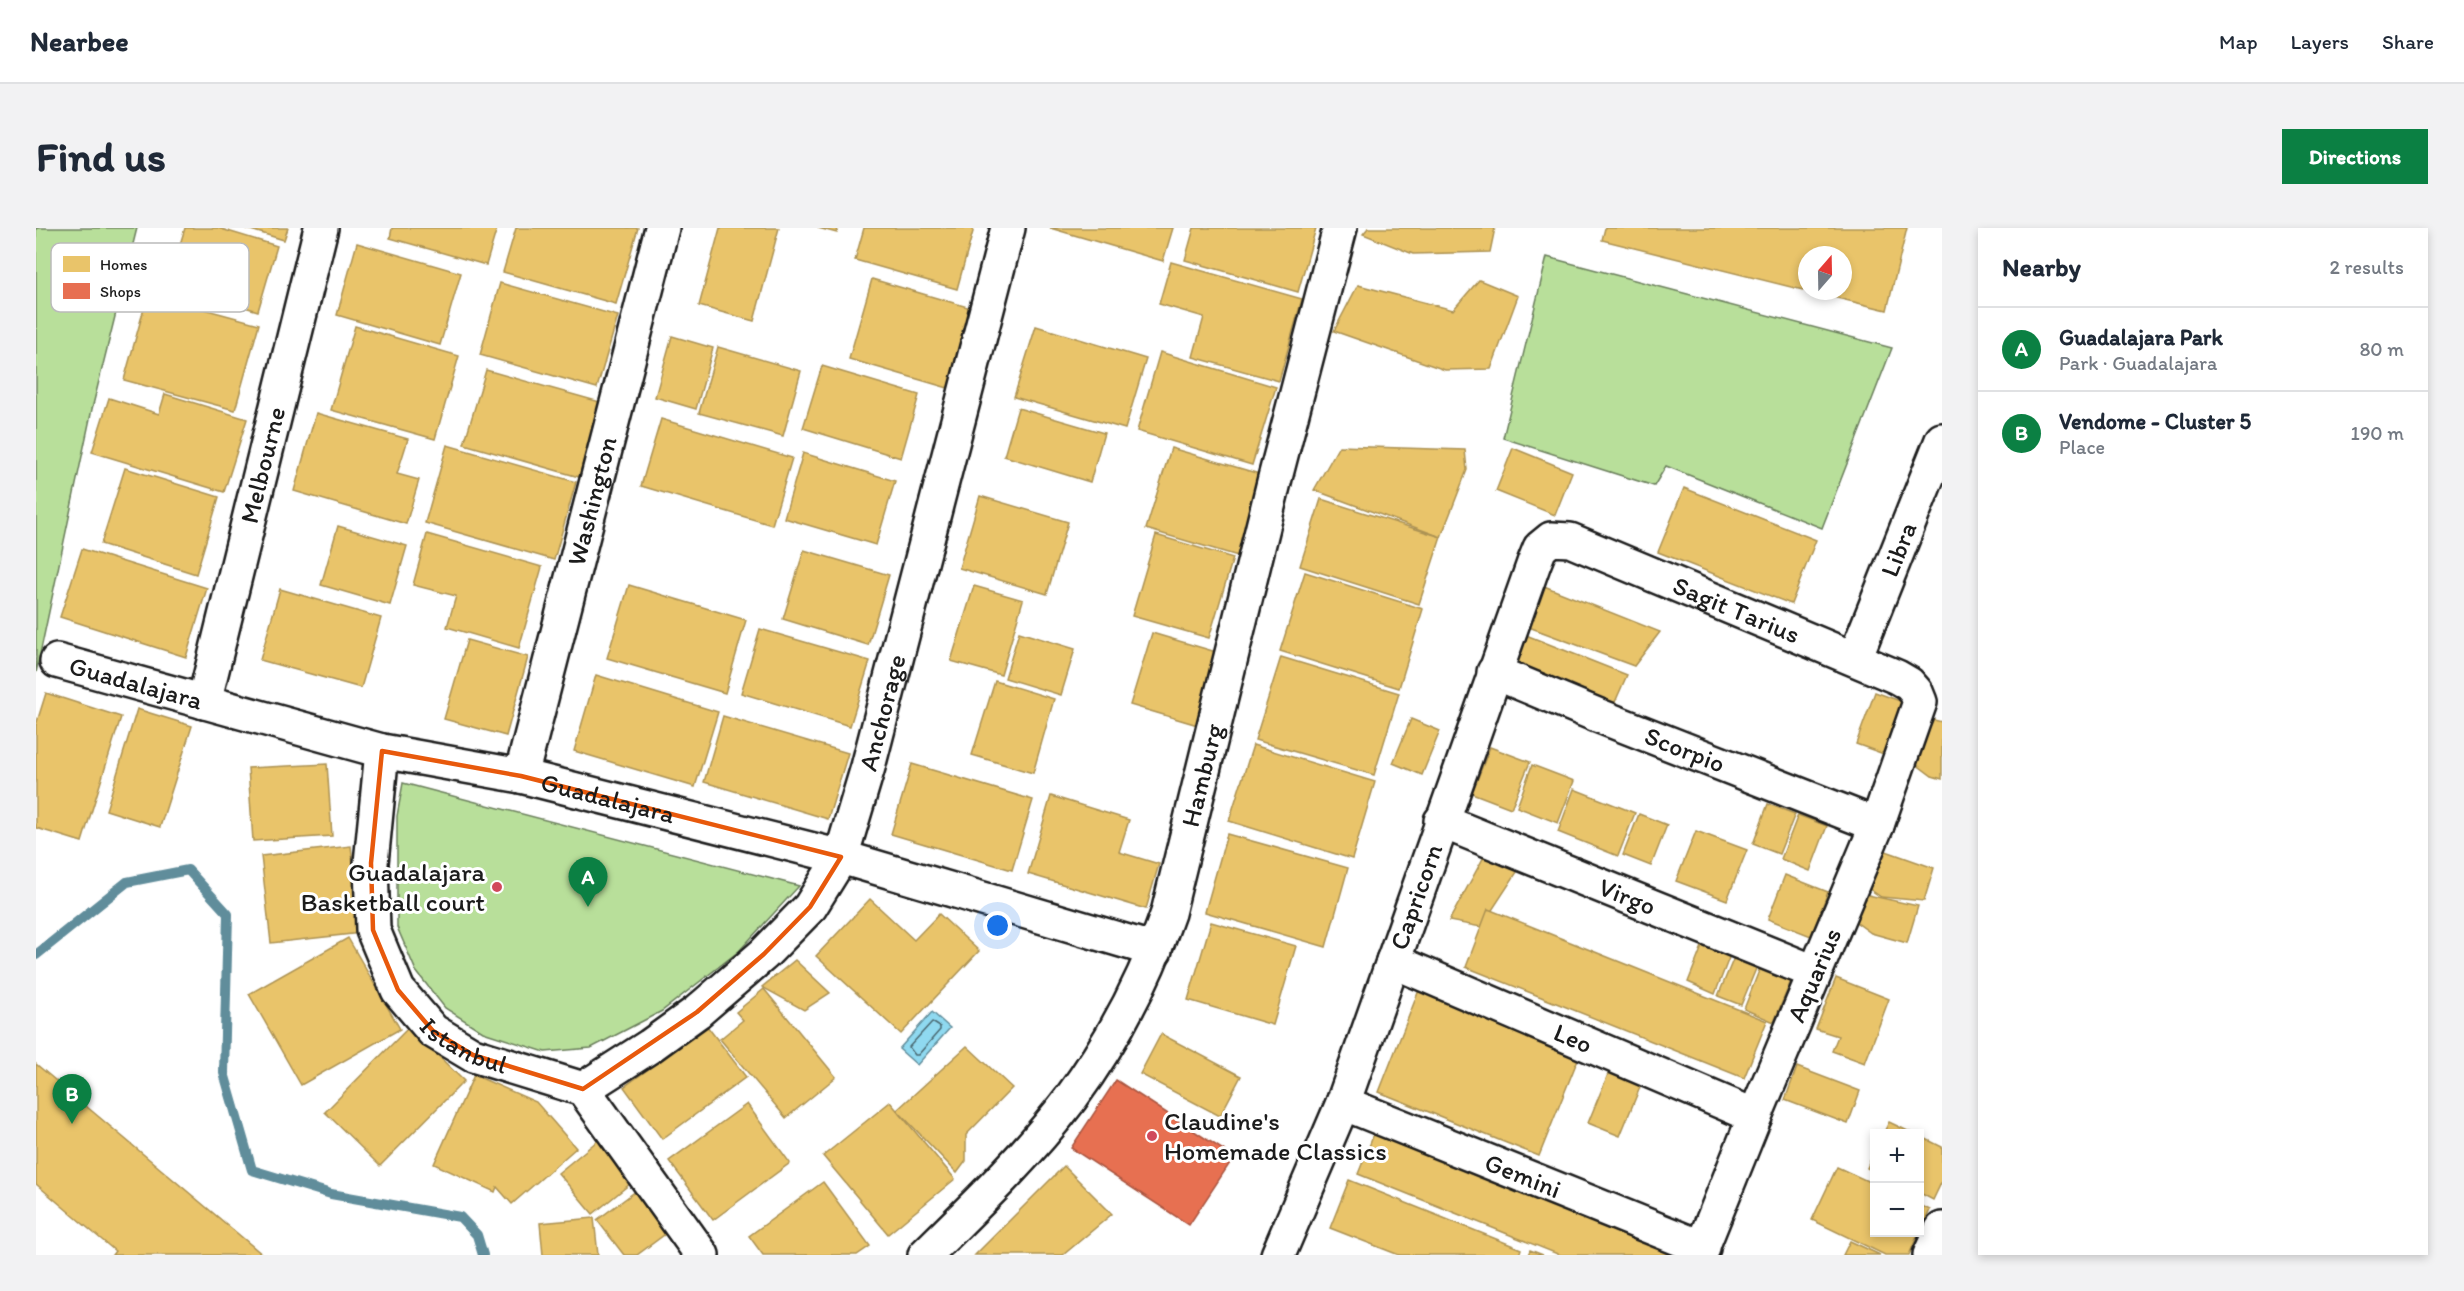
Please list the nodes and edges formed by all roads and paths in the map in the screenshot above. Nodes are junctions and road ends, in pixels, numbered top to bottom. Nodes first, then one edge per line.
1 (321, 228) edge
2 (662, 228) edge
3 (1008, 228) edge
4 (1340, 228) edge
5 (1942, 440) edge
6 (1551, 539) joint
7 (1855, 658) junction
8 (57, 661) dead end
9 (1494, 672) junction
10 (1916, 692) joint
11 (204, 702) junction
12 (382, 752) junction
13 (521, 776) junction
14 (1441, 821) junction
15 (1877, 825) junction
16 (841, 857) junction
17 (1155, 950) junction
18 (1393, 962) junction
19 (1814, 972) junction
20 (583, 1089) junction
21 (1343, 1103) junction
22 (1755, 1116) junction
23 (1942, 1229) edge
24 (1701, 1252) edge
25 (1285, 1253) edge
26 (702, 1255) edge
27 (925, 1255) edge
28 (1930, 1255) edge

1 - 11 street, Melbourne
2 - 13 street, Washington
3 - 16 street, Anchorage
4 - 17 street, Hamburg
5 - 7 street, Libra
6 - 7 street, Sagit Tarius
6 - 9 street, Capricorn
7 - 10 street, Sagit Tarius
8 - 11 street, Guadalajara
9 - 14 street, Capricorn
9 - 15 street, Scorpio
10 - 15 street, Aquarius
11 - 12 street, Guadalajara
12 - 13 street, Guadalajara
12 - 20 street, Istanbul
13 - 16 street, Guadalajara
14 - 18 street, Capricorn
14 - 19 street, Virgo
15 - 19 street, Aquarius
16 - 17 street, Guadalajara
16 - 20 street, Anchorage
17 - 27 street, Hamburg
18 - 21 street, Capricorn
18 - 22 street, Leo
19 - 22 street, Aquarius
20 - 26 street
21 - 24 street, Gemini
21 - 25 street, Capricorn
22 - 24 street, Aquarius
23 - 28 street

